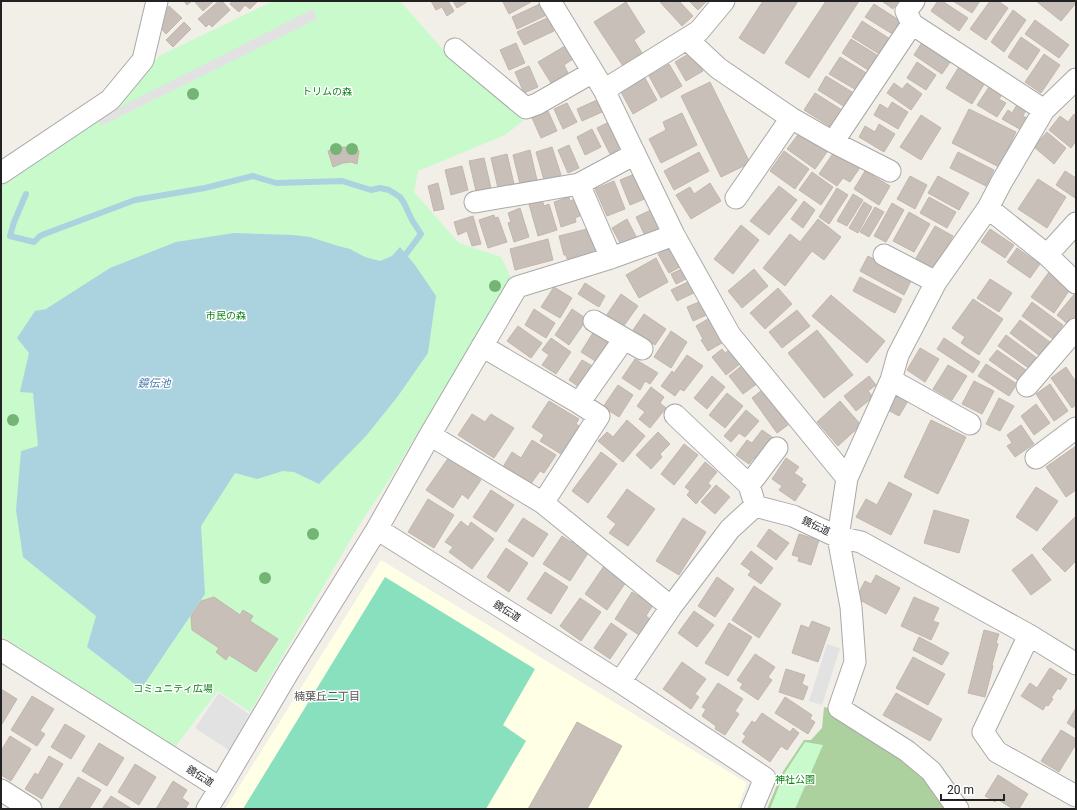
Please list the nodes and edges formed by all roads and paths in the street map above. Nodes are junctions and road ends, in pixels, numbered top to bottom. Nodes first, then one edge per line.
1 (157, 1) edge
2 (550, 1) edge
3 (724, 1) edge
4 (914, 1) edge
5 (912, 24) junction
6 (687, 39) junction
7 (455, 48) dead end
8 (593, 72) junction
9 (1076, 79) edge
10 (604, 90) junction
11 (1044, 110) junction
12 (791, 118) junction
13 (834, 142) junction
14 (635, 154) junction
15 (890, 171) dead end
16 (1, 173) edge
17 (579, 184) junction
18 (736, 198) dead end
19 (475, 202) dead end
20 (988, 208) junction
21 (1076, 223) edge
22 (674, 235) junction
23 (884, 255) dead end
24 (1048, 255) junction
25 (611, 258) junction
26 (936, 282) junction
27 (1076, 283) edge
28 (594, 321) dead end
29 (1076, 329) edge
30 (624, 339) junction
31 (482, 346) junction
32 (642, 349) dead end
33 (890, 380) junction
34 (1026, 386) dead end
35 (579, 403) junction
36 (675, 415) dead end
37 (970, 424) dead end
38 (1076, 428) edge
39 (430, 435) junction
40 (777, 448) dead end
41 (1036, 458) dead end
42 (847, 478) junction
43 (749, 485) junction
44 (542, 502) junction
45 (755, 506) junction
46 (377, 529) junction
47 (838, 537) junction
48 (671, 607) junction
49 (1029, 635) junction
50 (1, 650) edge
51 (1076, 664) edge
52 (620, 682) junction
53 (220, 788) junction
54 (1, 790) edge
55 (1076, 796) edge
56 (31, 809) edge
57 (207, 809) edge
58 (752, 809) edge
59 (958, 809) edge

1 - 16 street
2 - 8 street
3 - 6 street
4 - 5 street
5 - 11 street
5 - 13 street
6 - 10 street
6 - 12 street
7 - 8 street
8 - 10 street
9 - 11 street
10 - 14 street
11 - 20 street
12 - 13 street
12 - 18 street
13 - 15 street
14 - 17 street
14 - 22 street
17 - 19 street
17 - 25 street
20 - 24 street
20 - 26 street
21 - 24 street
22 - 25 street
22 - 42 street
23 - 26 street
24 - 27 street
25 - 31 street
26 - 33 street
28 - 30 street
29 - 34 street
30 - 32 street
30 - 35 street
31 - 35 street
31 - 39 street
33 - 37 street
33 - 42 street
35 - 44 street
36 - 43 street
38 - 41 street
39 - 44 street
39 - 46 street
40 - 43 street
42 - 47 street
43 - 45 street
44 - 48 street
45 - 47 street, 鏡伝道
45 - 48 street
46 - 52 street, 鏡伝道
46 - 53 street, 鏡伝道
47 - 49 street, 鏡伝道
47 - 59 street
48 - 52 street
49 - 51 street, 鏡伝道
49 - 55 street
50 - 53 street, 鏡伝道
52 - 58 street, 鏡伝道
53 - 57 street
54 - 56 street

